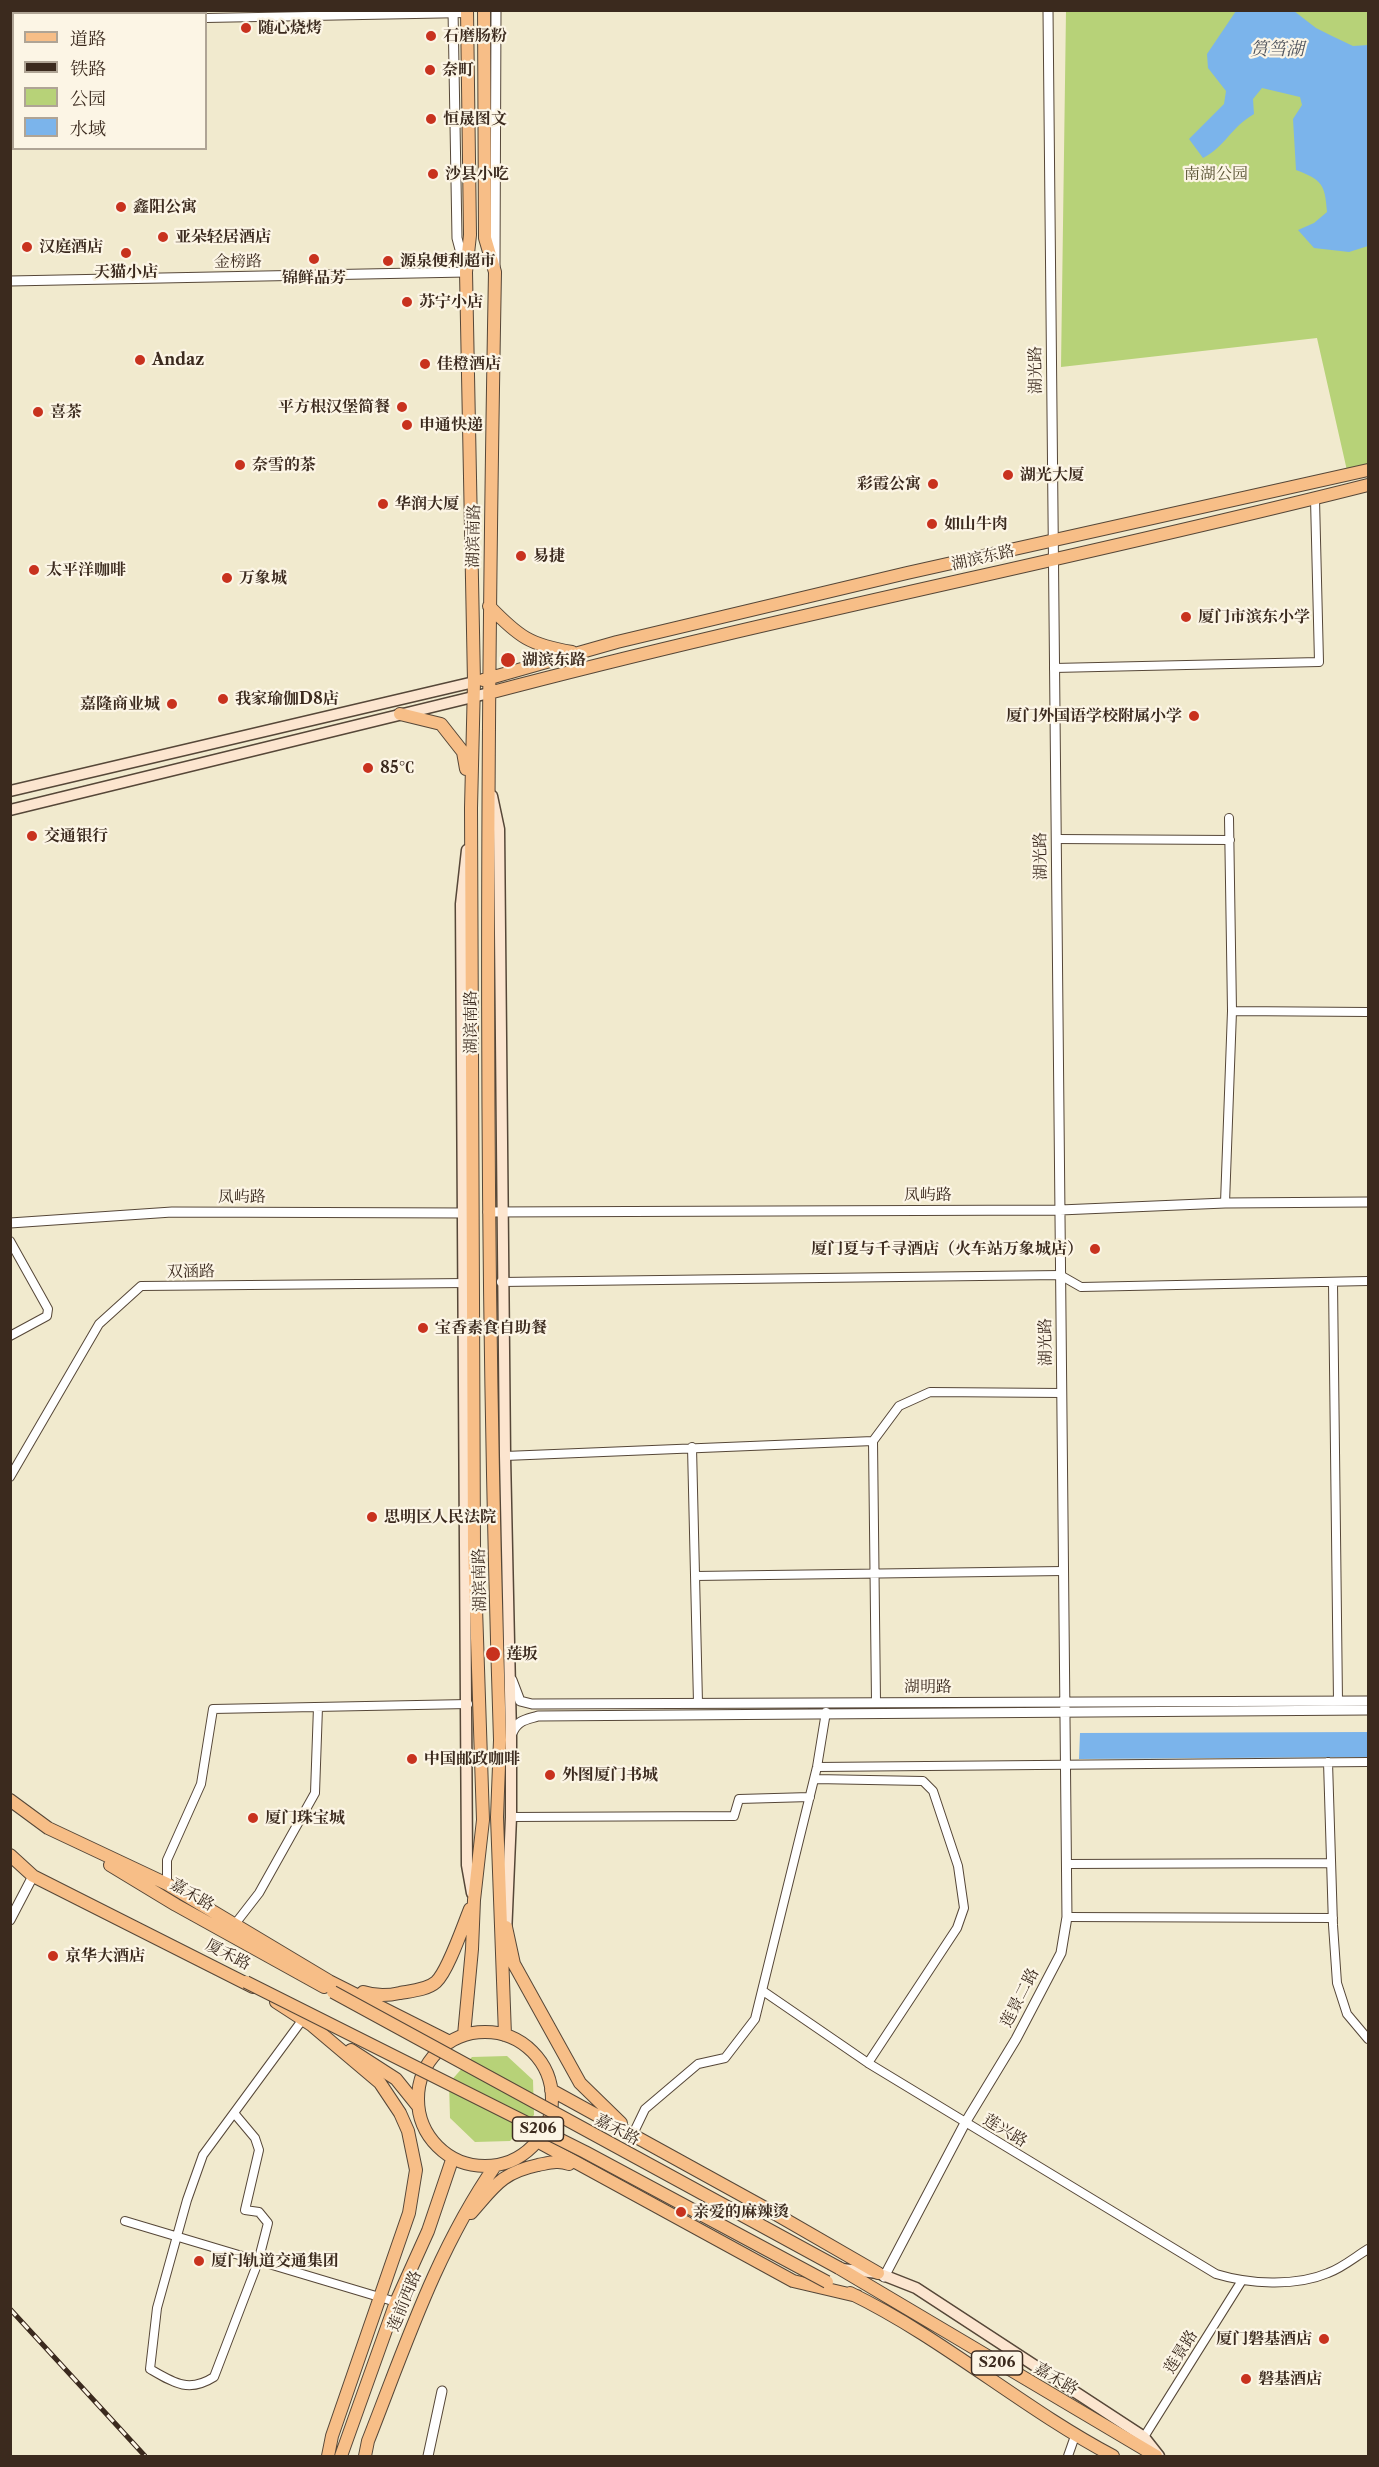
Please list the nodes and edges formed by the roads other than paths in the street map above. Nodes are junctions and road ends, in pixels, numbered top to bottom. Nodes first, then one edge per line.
1 (484, 10) edge
2 (496, 10) edge
3 (1048, 10) edge
4 (453, 12) edge
5 (466, 12) edge
6 (207, 18) edge
7 (466, 272) junction
8 (495, 272) junction
9 (10, 281) edge
10 (1368, 470) edge
11 (1368, 485) edge
12 (1315, 499) junction
13 (1053, 540) junction
14 (1053, 559) junction
15 (489, 606) junction
16 (617, 642) junction
17 (1054, 668) junction
18 (490, 678) junction
19 (474, 682) junction
20 (489, 693) junction
21 (472, 696) junction
22 (400, 714) junction
23 (487, 776) junction
24 (10, 791) edge
25 (471, 808) junction
26 (10, 810) edge
27 (1229, 818) dead end
28 (1056, 838) junction
29 (1230, 840) junction
30 (1232, 1011) junction
31 (1368, 1012) edge
32 (1368, 1202) edge
33 (1225, 1203) junction
34 (1060, 1209) junction
35 (488, 1212) junction
36 (503, 1212) junction
37 (469, 1213) junction
38 (10, 1223) edge
39 (10, 1241) edge
40 (1060, 1275) junction
41 (1368, 1281) edge
42 (497, 1282) junction
43 (1333, 1282) junction
44 (469, 1283) junction
45 (10, 1336) edge
46 (1062, 1393) junction
47 (873, 1441) junction
48 (692, 1447) junction
49 (505, 1456) junction
50 (10, 1476) edge
51 (1063, 1571) junction
52 (874, 1574) junction
53 (695, 1576) junction
54 (510, 1671) junction
55 (1338, 1701) junction
56 (1368, 1701) edge
57 (876, 1702) junction
58 (698, 1703) junction
59 (468, 1704) junction
60 (1065, 1706) junction
61 (318, 1707) junction
62 (1368, 1710) edge
63 (826, 1712) junction
64 (511, 1737) junction
65 (1328, 1762) junction
66 (1368, 1762) edge
67 (1065, 1766) junction
68 (817, 1767) junction
69 (814, 1779) junction
70 (810, 1797) junction
71 (10, 1800) edge
72 (511, 1817) junction
73 (61, 1834) junction
74 (10, 1855) edge
75 (1330, 1863) junction
76 (1066, 1864) junction
77 (33, 1876) junction
78 (167, 1884) junction
79 (474, 1900) junction
80 (1067, 1917) junction
81 (1333, 1918) junction
82 (10, 1920) edge
83 (235, 1924) junction
84 (506, 1926) junction
85 (502, 1977) junction
86 (246, 1982) junction
87 (331, 1987) junction
88 (763, 1991) junction
89 (306, 2021) junction
90 (464, 2035) junction
91 (505, 2035) junction
92 (1368, 2039) edge
93 (450, 2042) junction
94 (868, 2063) junction
95 (551, 2090) junction
96 (417, 2105) junction
97 (234, 2113) junction
98 (965, 2123) junction
99 (633, 2134) junction
100 (537, 2141) junction
101 (452, 2160) junction
102 (495, 2166) junction
103 (590, 2170) junction
104 (125, 2221) dead end
105 (458, 2227) junction
106 (176, 2237) junction
107 (1368, 2249) edge
108 (258, 2261) junction
109 (839, 2268) junction
110 (881, 2275) junction
111 (1241, 2282) junction
112 (856, 2296) junction
113 (381, 2297) junction
114 (396, 2302) junction
115 (442, 2391) dead end
116 (1075, 2436) junction
117 (1144, 2437) junction
118 (328, 2457) edge
119 (341, 2457) edge
120 (365, 2457) edge
121 (428, 2457) edge
122 (1068, 2457) edge
123 (1113, 2457) edge
124 (1158, 2457) edge

1 - 8 main road, 湖滨南路
2 - 8 street
3 - 13 street, 湖光路
4 - 5 street
4 - 6 street
4 - 7 street
5 - 7 main road, 湖滨南路
7 - 9 street, 金榜路
7 - 19 main road, 湖滨南路
8 - 15 main road, 湖滨南路
10 - 13 main road, 湖滨东路
11 - 12 main road, 湖滨东路
12 - 14 main road, 湖滨东路
12 - 17 street
13 - 14 street, 湖光路
13 - 16 main road, 湖滨东路
14 - 17 street, 湖光路
14 - 20 main road, 湖滨东路
15 - 16 main road
15 - 18 main road, 湖滨南路
16 - 18 main road, 湖滨东路
17 - 28 street, 湖光路
18 - 19 main road, 湖滨东路
18 - 20 main road, 湖滨南路
19 - 21 main road, 湖滨南路
19 - 24 main road, 湖滨东路
20 - 21 main road, 湖滨东路
20 - 23 main road, 湖滨南路
21 - 22 main road, 湖滨东路
21 - 25 main road, 湖滨南路
22 - 25 main road
22 - 26 main road, 湖滨东路
23 - 35 main road, 湖滨南路
23 - 36 main road
25 - 37 main road, 湖滨南路
27 - 29 street
28 - 29 street
28 - 34 street, 湖光路
29 - 30 street
30 - 31 street
30 - 33 street
32 - 33 street, 凤屿路
33 - 34 street, 凤屿路
34 - 36 street, 凤屿路
34 - 40 street, 湖光路
35 - 36 street, 凤屿路
35 - 42 main road, 湖滨南路
36 - 42 main road
37 - 38 street, 凤屿路
37 - 44 main road, 湖滨南路
39 - 45 street
40 - 42 street
40 - 43 street
40 - 46 street, 湖光路
41 - 43 street
42 - 49 main road
42 - 85 main road, 湖滨南路
43 - 55 street
44 - 50 street, 双涵路
44 - 59 main road, 湖滨南路
44 - 79 main road, 湖滨南路
46 - 47 street
46 - 51 street, 湖光路
47 - 48 street
47 - 52 street
48 - 49 street
48 - 53 street
49 - 54 main road
51 - 52 street
51 - 60 street, 湖光路
52 - 53 street
52 - 57 street
53 - 58 street
54 - 58 street, 湖明路
54 - 64 main road
55 - 56 street, 湖明路
55 - 60 street, 湖明路
57 - 58 street, 湖明路
57 - 60 street, 湖明路
59 - 61 street
59 - 79 main road, 湖滨南路
60 - 62 street, 湖明路
60 - 63 street, 湖明路
60 - 67 street, 莲景二路
61 - 78 street
61 - 83 street
63 - 64 street, 湖明路
63 - 68 street
64 - 72 main road
65 - 66 street
65 - 67 street
65 - 75 street
67 - 68 street
67 - 76 street, 莲景二路
68 - 69 street
69 - 70 street
69 - 94 street
70 - 72 street
70 - 88 street
71 - 73 main road, S206
72 - 84 main road
73 - 78 main road, S206
73 - 87 main road, 嘉禾路 / S206
74 - 77 main road, 厦禾路 / S206
75 - 76 street
75 - 81 street
76 - 80 street, 莲景二路
77 - 82 street
77 - 86 main road, 厦禾路 / S206
78 - 83 main road, S206
79 - 87 main road
79 - 90 main road, 湖滨南路
80 - 81 street
80 - 98 street, 莲景二路
81 - 92 street
83 - 87 main road, S206
84 - 85 main road
84 - 99 main road
85 - 91 main road, 湖滨南路
86 - 89 main road, 厦禾路 / S206
86 - 112 main road, S206, bridge
87 - 93 main road, S206
87 - 109 main road, 嘉禾路 / S206, bridge
88 - 94 street, 莲兴路
88 - 99 street
89 - 96 main road, 厦禾路 / S206
89 - 97 street
89 - 113 main road
90 - 91 main road
90 - 93 main road
91 - 95 main road
93 - 96 main road
94 - 98 street, 莲兴路
95 - 99 main road, S206
95 - 100 main road
96 - 101 main road
97 - 106 street
97 - 108 street
98 - 110 street, 莲景二路
98 - 111 street, 莲兴路
99 - 110 main road, S206
100 - 102 main road
100 - 103 main road, S206
101 - 102 main road
101 - 114 main road, 莲前西路
102 - 105 main road, 莲前西路
103 - 105 main road
103 - 112 main road, S206
104 - 106 street
105 - 120 main road, 莲前西路
106 - 108 street
106 - 108 street
107 - 111 street, 莲兴路
108 - 113 street
109 - 110 main road
109 - 124 main road, 嘉禾路 / S206
110 - 117 main road
111 - 117 street, 莲景路
112 - 116 main road, S206
113 - 114 street
113 - 118 main road
114 - 119 main road, 莲前西路
115 - 121 street
116 - 122 street
116 - 123 main road, S206
117 - 124 main road

